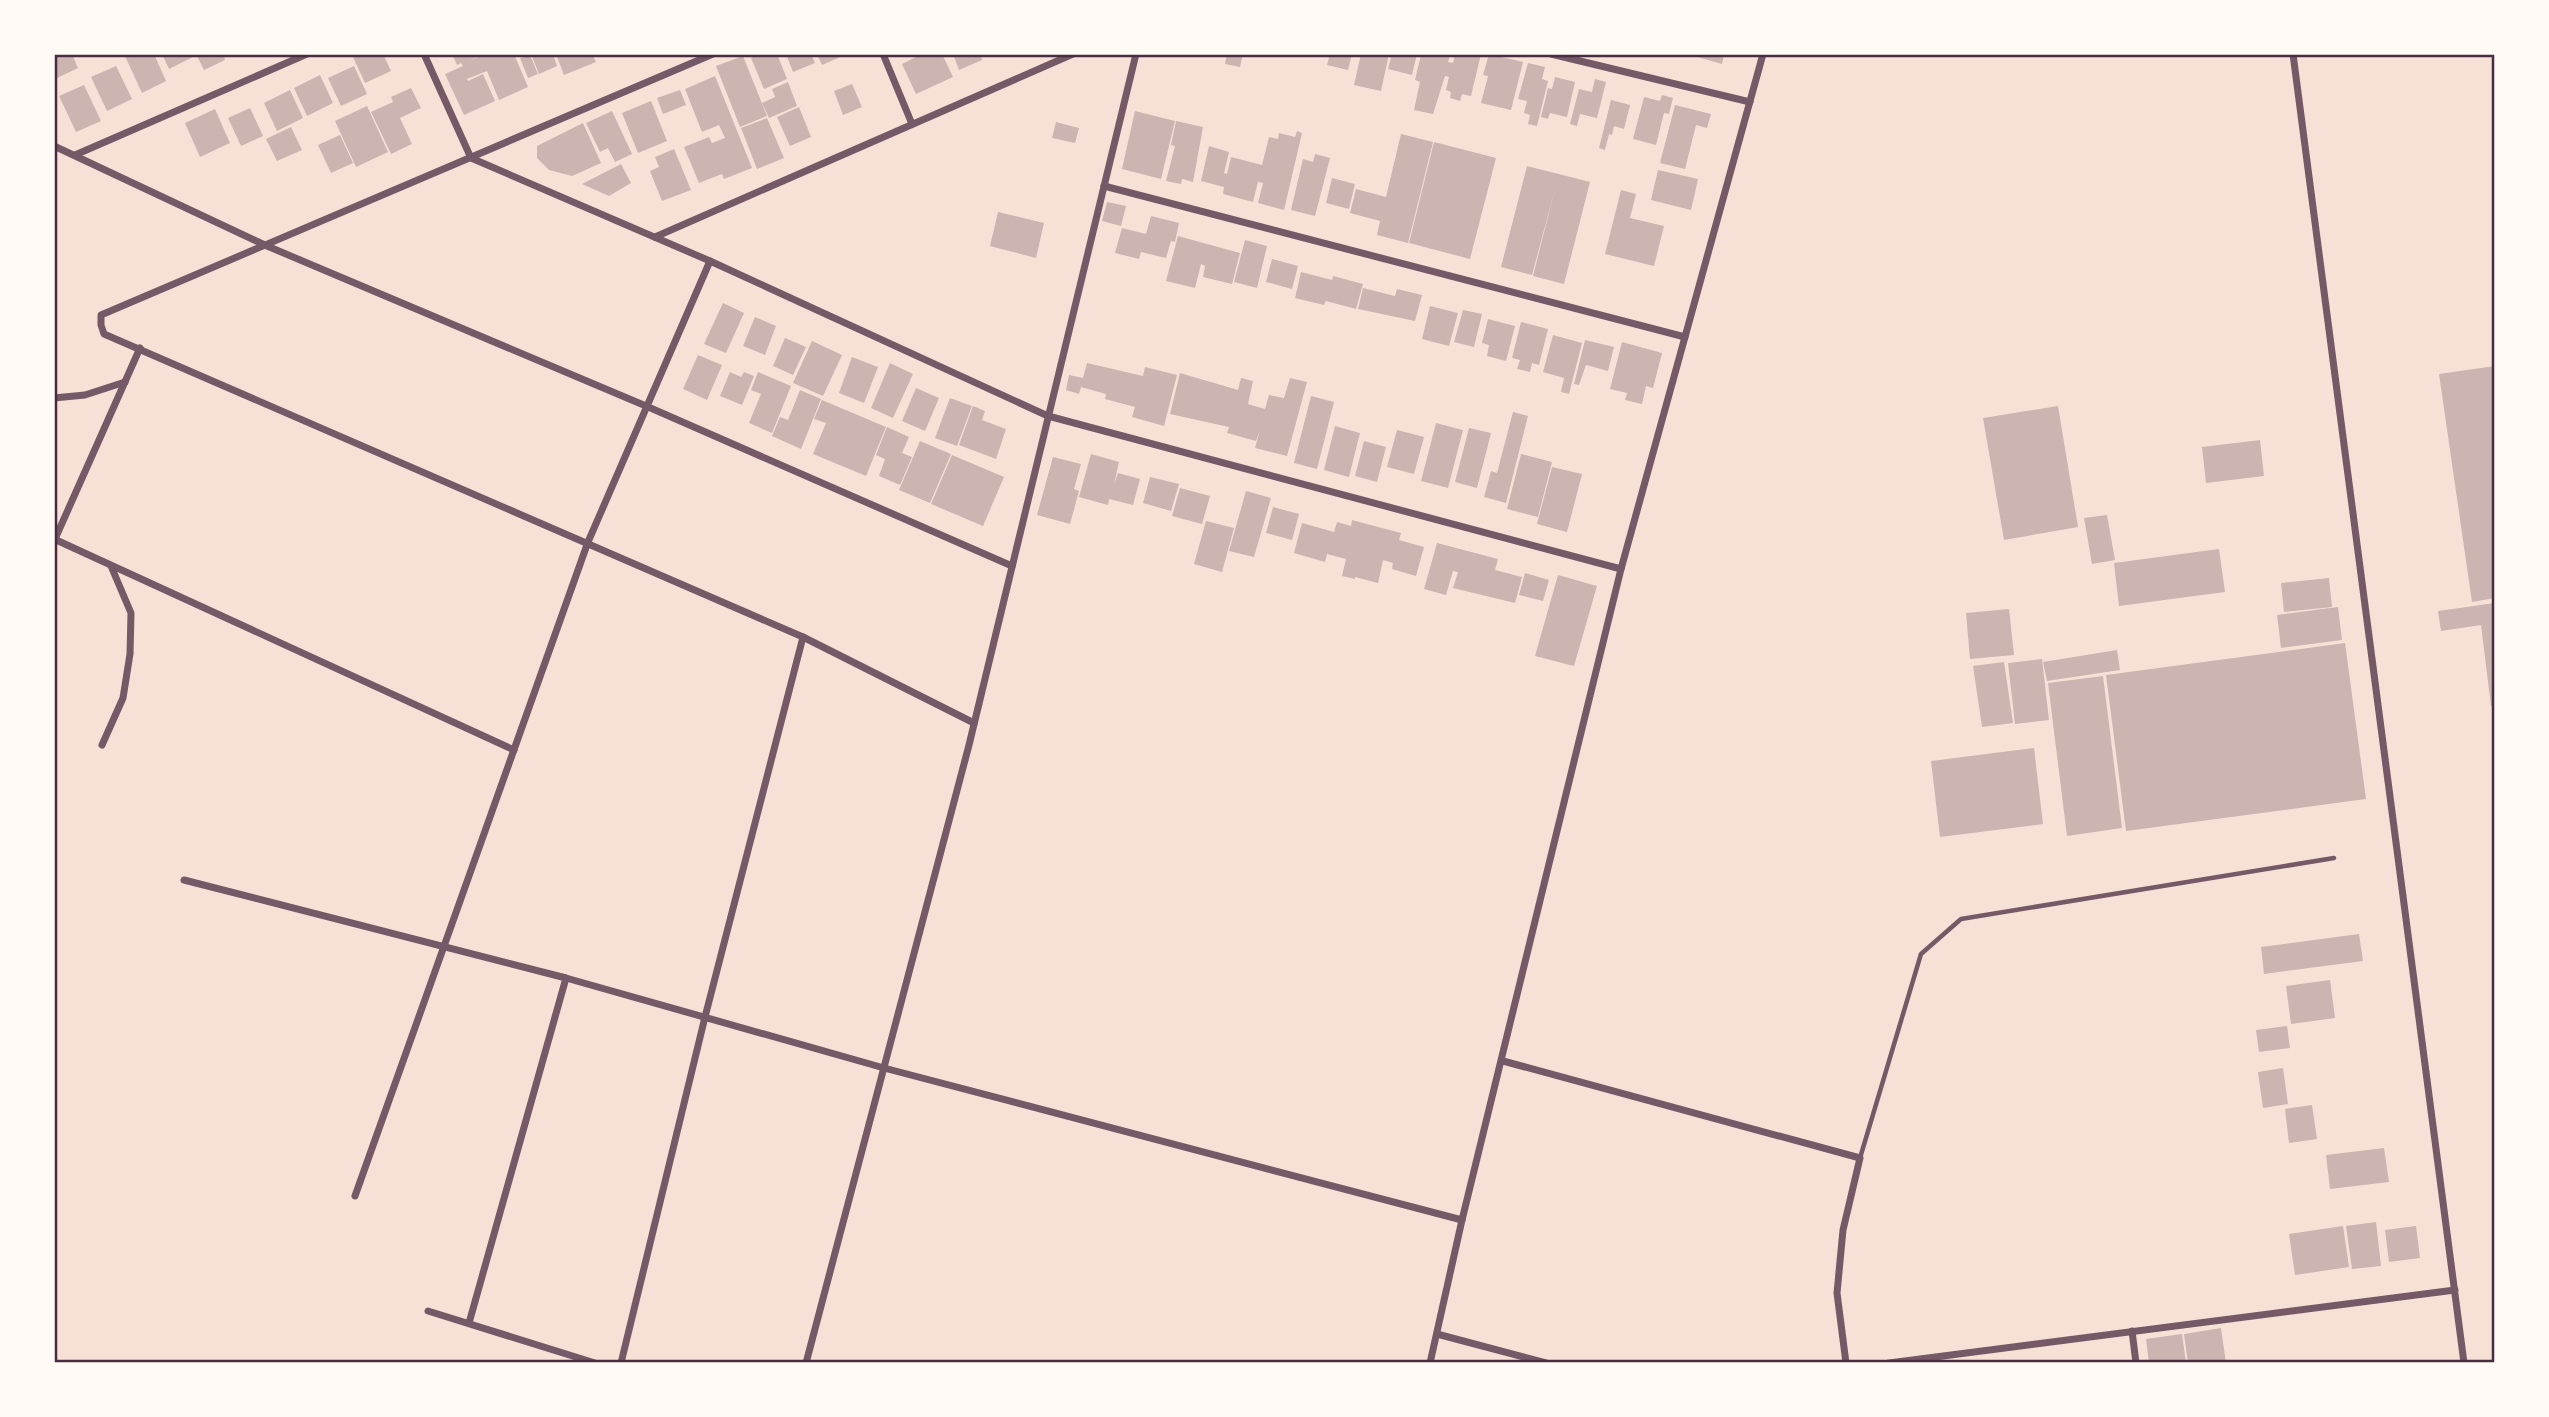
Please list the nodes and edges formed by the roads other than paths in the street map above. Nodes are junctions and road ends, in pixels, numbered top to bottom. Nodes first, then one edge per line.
1 (307, 54) edge
2 (424, 54) edge
3 (713, 54) edge
4 (883, 54) edge
5 (1073, 54) edge
6 (1136, 54) edge
7 (1551, 54) edge
8 (1763, 54) edge
9 (2293, 54) edge
10 (1750, 102) junction
11 (912, 124) junction
12 (54, 146) edge
13 (75, 155) junction
14 (471, 158) junction
15 (1104, 186) junction
16 (655, 237) junction
17 (267, 246) junction
18 (710, 261) junction
19 (1685, 337) junction
20 (140, 348) junction
21 (125, 382) junction
22 (54, 398) edge
23 (646, 406) junction
24 (1048, 416) junction
25 (55, 539) edge
26 (588, 542) junction
27 (110, 565) junction
28 (1012, 566) junction
29 (1621, 569) junction
30 (803, 637) junction
31 (974, 723) junction
32 (102, 745) dead end
33 (514, 750) junction
34 (2334, 858) dead end
35 (184, 880) dead end
36 (444, 947) junction
37 (566, 978) junction
38 (705, 1017) junction
39 (1503, 1061) junction
40 (884, 1068) junction
41 (1860, 1158) junction
42 (355, 1196) dead end
43 (1462, 1220) junction
44 (2455, 1290) junction
45 (428, 1311) dead end
46 (468, 1323) junction
47 (2133, 1331) junction
48 (1437, 1334) junction
49 (595, 1363) edge
50 (621, 1363) edge
51 (806, 1363) edge
52 (1430, 1363) edge
53 (1546, 1363) edge
54 (1846, 1363) edge
55 (1889, 1363) edge
56 (2136, 1363) edge
57 (2463, 1363) edge

1 - 13 street
2 - 14 street
3 - 14 street
4 - 11 street
5 - 11 street
6 - 15 street
7 - 10 street
8 - 10 street
9 - 44 street
10 - 19 street
11 - 16 street
12 - 13 street
13 - 17 street
14 - 16 street
14 - 17 street
15 - 19 street
15 - 24 street
16 - 18 street
17 - 20 street
17 - 23 street
18 - 23 street
18 - 24 street
19 - 29 street
20 - 21 street
20 - 26 street
21 - 22 street
21 - 25 street
23 - 26 street
23 - 28 street
24 - 28 street
24 - 29 street
25 - 27 street
26 - 30 street
26 - 33 street
27 - 32 street
27 - 33 street
28 - 31 street
29 - 39 street
30 - 31 street
30 - 38 street
31 - 40 street
33 - 36 street
34 - 41 lane
35 - 36 street
36 - 37 street
36 - 42 street
37 - 38 street
37 - 46 street
38 - 40 street
38 - 50 street
39 - 41 street
39 - 43 street
40 - 43 street
40 - 51 street
41 - 54 street
43 - 48 street
44 - 47 street
44 - 57 street
45 - 46 street
46 - 49 street
47 - 55 street
47 - 56 street
48 - 52 street
48 - 53 street

